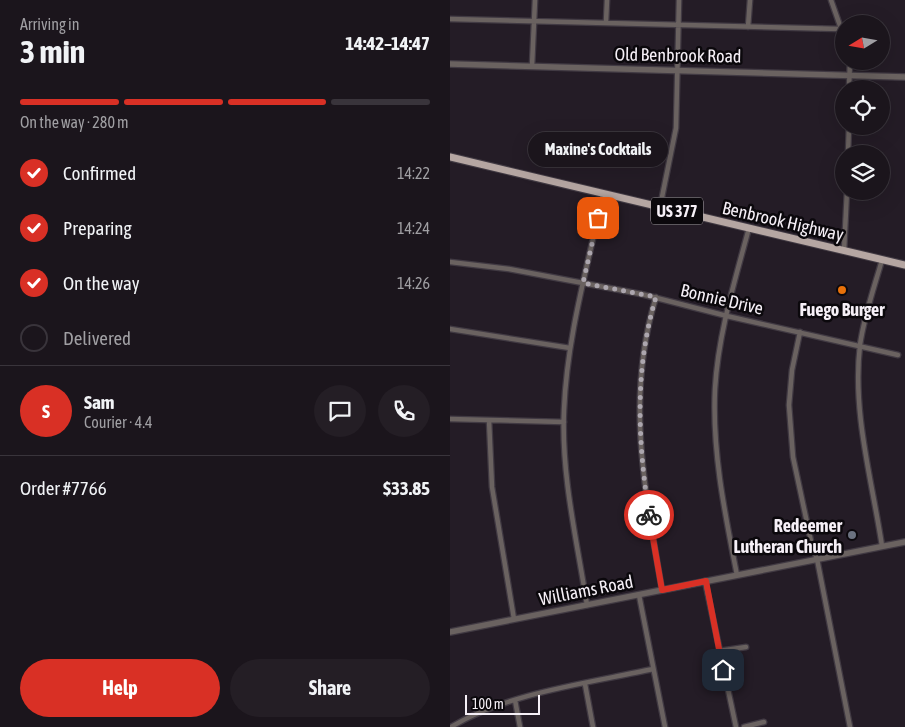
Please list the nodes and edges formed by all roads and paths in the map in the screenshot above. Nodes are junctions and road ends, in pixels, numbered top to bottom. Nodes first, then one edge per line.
1 (534, 0) edge
2 (607, 0) edge
3 (679, 0) edge
4 (750, 0) edge
5 (831, 0) edge
6 (836, 15) edge
7 (450, 19) edge
8 (535, 21) junction
9 (606, 22) junction
10 (679, 25) junction
11 (748, 27) junction
12 (835, 29) edge
13 (450, 64) edge
14 (532, 66) junction
15 (677, 70) junction
16 (850, 70) edge
17 (850, 74) junction
18 (905, 76) edge
19 (850, 80) edge
20 (450, 157) edge
21 (603, 194) junction
22 (847, 200) edge
23 (660, 207) junction
24 (749, 228) junction
25 (844, 250) junction
26 (882, 260) junction
27 (450, 262) edge
28 (905, 265) edge
29 (583, 283) junction
30 (656, 297) junction
31 (727, 316) junction
32 (450, 329) edge
33 (800, 332) junction
34 (860, 346) junction
35 (570, 348) junction
36 (898, 354) dead end
37 (450, 419) edge
38 (489, 420) junction
39 (564, 422) junction
40 (905, 542) edge
41 (882, 546) junction
42 (817, 559) junction
43 (737, 575) junction
44 (706, 581) junction
45 (662, 590) junction
46 (639, 595) junction
47 (587, 605) junction
48 (514, 619) junction
49 (450, 632) edge
50 (746, 647) dead end
51 (719, 652) junction
52 (653, 669) junction
53 (585, 684) junction
54 (515, 700) junction
55 (764, 722) dead end
56 (451, 727) edge
57 (520, 727) edge
58 (593, 727) edge
59 (664, 727) edge
60 (736, 727) edge
61 (744, 727) edge
62 (850, 727) edge

1 - 8 street
2 - 9 street
3 - 10 street
4 - 11 street
5 - 6 street
7 - 8 street
8 - 9 street
8 - 14 street
9 - 10 street
10 - 11 street
10 - 15 street
11 - 12 street
13 - 14 street, Old Benbrook Road
14 - 15 street, Old Benbrook Road
15 - 17 street, Old Benbrook Road
15 - 23 street
16 - 17 street
17 - 18 street, Old Benbrook Road
17 - 19 street
20 - 21 main road, Benbrook Highway / US 377
21 - 23 main road, Benbrook Highway / US 377
21 - 29 street
22 - 25 street
23 - 24 main road, Benbrook Highway / US 377
24 - 25 main road, Benbrook Highway / US 377
24 - 31 street
25 - 26 main road, Benbrook Highway / US 377
26 - 28 main road, Benbrook Highway / US 377
26 - 34 street
27 - 29 street, Bonnie Drive
29 - 30 street, Bonnie Drive
29 - 35 street
30 - 31 street, Bonnie Drive
30 - 45 street
31 - 33 street, Bonnie Drive
31 - 43 street
32 - 35 street
33 - 34 street, Bonnie Drive
33 - 42 street
34 - 36 street, Bonnie Drive
34 - 41 street
35 - 39 street
37 - 38 street
38 - 39 street
38 - 48 street
39 - 47 street
40 - 41 street, Williams Road
41 - 42 street, Williams Road
42 - 43 street, Williams Road
42 - 62 street
43 - 44 street, Williams Road
44 - 45 street, Williams Road
44 - 51 street
45 - 46 street, Williams Road
46 - 47 street, Williams Road
46 - 52 street
47 - 48 street, Williams Road
48 - 49 street, Williams Road
50 - 51 street
51 - 60 street
52 - 53 street
52 - 59 street
53 - 54 street
53 - 58 street
54 - 56 street
54 - 57 street
55 - 61 street

